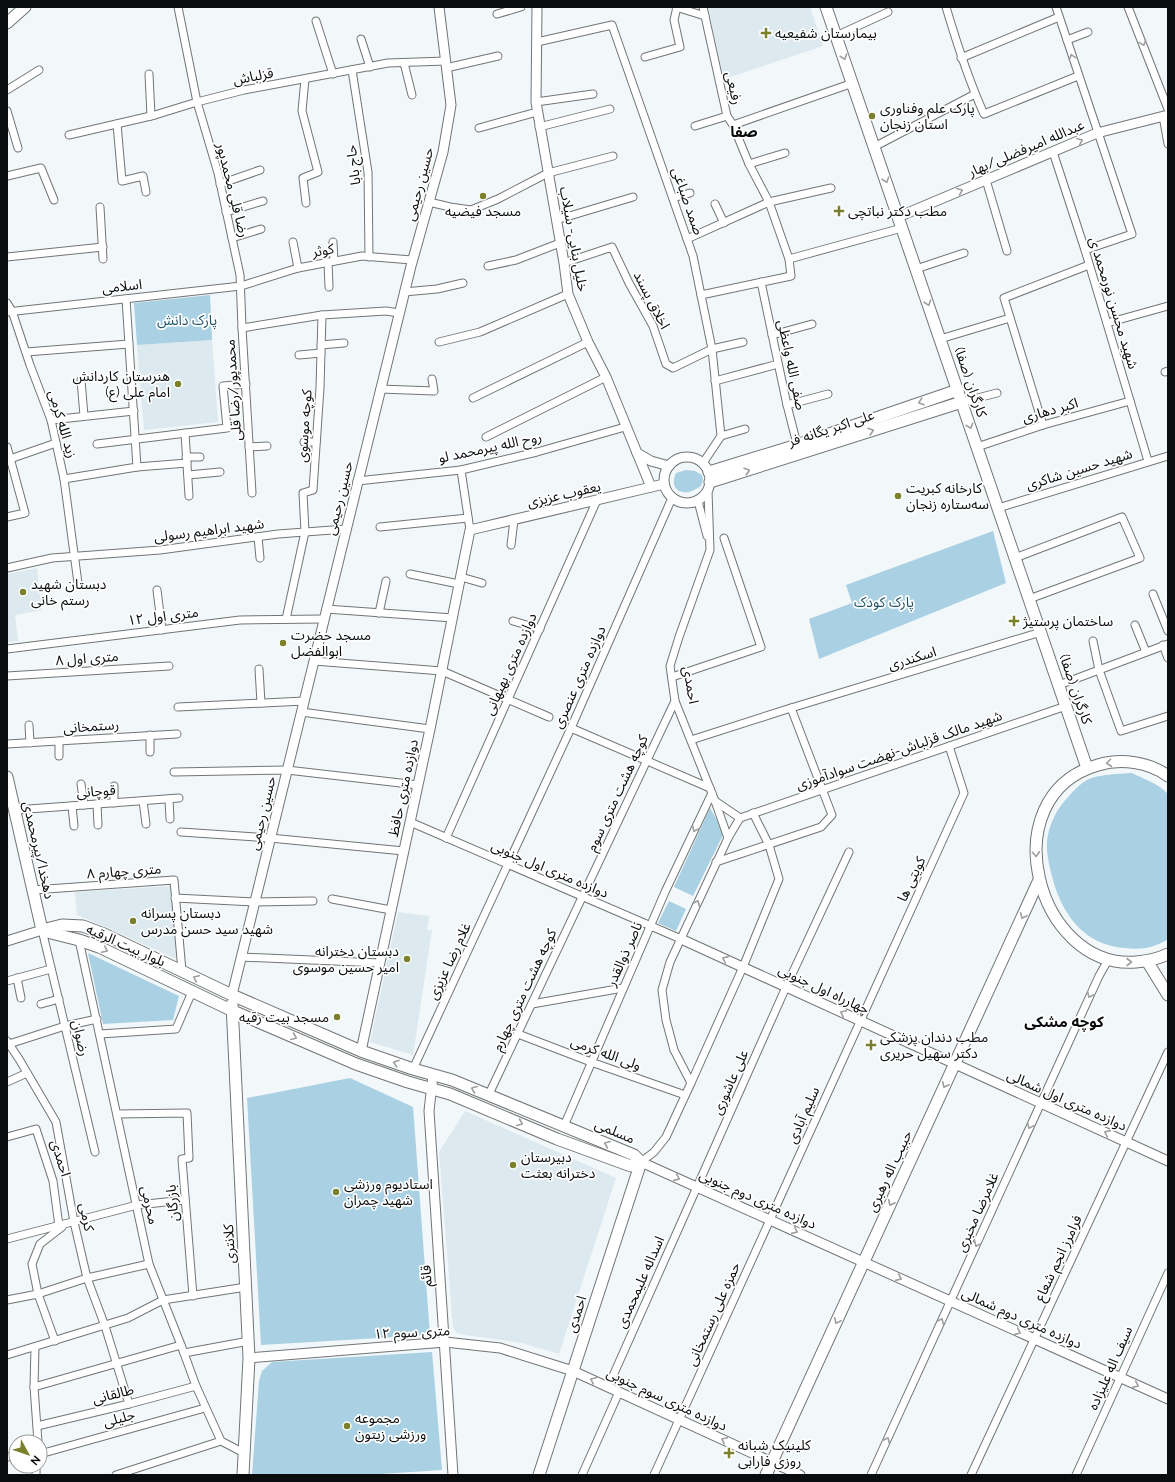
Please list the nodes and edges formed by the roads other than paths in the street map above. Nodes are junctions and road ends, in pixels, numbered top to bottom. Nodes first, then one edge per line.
1 (25, 7) edge
2 (178, 7) edge
3 (439, 7) edge
4 (521, 7) edge
5 (537, 7) edge
6 (677, 7) edge
7 (703, 7) edge
8 (826, 7) edge
9 (946, 7) edge
10 (1056, 7) edge
11 (1128, 7) edge
12 (888, 12) dead end
13 (497, 14) dead end
14 (705, 16) junction
15 (1059, 17) junction
16 (316, 21) dead end
17 (7, 24) edge
18 (1088, 32) dead end
19 (836, 36) junction
20 (361, 39) dead end
21 (1066, 40) junction
22 (537, 42) junction
23 (498, 56) dead end
24 (645, 57) dead end
25 (961, 58) junction
26 (404, 63) junction
27 (446, 64) junction
28 (370, 67) junction
29 (39, 70) dead end
30 (352, 70) junction
31 (149, 74) dead end
32 (333, 74) junction
33 (1078, 76) junction
34 (305, 80) junction
35 (853, 83) junction
36 (7, 90) edge
37 (593, 94) dead end
38 (975, 94) junction
39 (412, 95) dead end
40 (197, 102) junction
41 (536, 107) junction
42 (610, 109) dead end
43 (7, 112) edge
44 (1166, 114) edge
45 (151, 116) junction
46 (727, 116) junction
47 (117, 124) junction
48 (733, 125) junction
49 (695, 126) dead end
50 (539, 127) junction
51 (479, 128) dead end
52 (1098, 134) junction
53 (69, 135) dead end
54 (1168, 144) edge
55 (874, 147) junction
56 (18, 148) dead end
57 (1053, 152) junction
58 (785, 153) dead end
59 (613, 156) dead end
60 (749, 164) junction
61 (260, 170) dead end
62 (548, 173) junction
63 (7, 176) edge
64 (986, 180) junction
65 (220, 184) junction
66 (831, 188) dead end
67 (146, 192) dead end
68 (690, 193) dead end
69 (633, 197) dead end
70 (673, 198) junction
71 (54, 200) dead end
72 (263, 201) dead end
73 (429, 202) junction
74 (769, 202) junction
75 (306, 203) dead end
76 (715, 204) dead end
77 (100, 207) dead end
78 (226, 212) junction
79 (898, 217) junction
80 (556, 220) junction
81 (724, 222) junction
82 (902, 228) junction
83 (261, 229) dead end
84 (232, 238) junction
85 (687, 238) junction
86 (293, 242) dead end
87 (333, 242) dead end
88 (560, 242) junction
89 (103, 247) junction
90 (1085, 250) junction
91 (1007, 251) dead end
92 (964, 253) dead end
93 (7, 257) edge
94 (369, 257) junction
95 (103, 259) dead end
96 (788, 259) junction
97 (412, 260) junction
98 (331, 262) junction
99 (564, 263) junction
100 (1089, 265) junction
101 (488, 266) dead end
102 (298, 268) junction
103 (916, 269) junction
104 (761, 282) junction
105 (463, 283) dead end
106 (241, 286) junction
107 (329, 287) dead end
108 (404, 292) junction
109 (568, 294) junction
110 (701, 295) junction
111 (126, 299) junction
112 (7, 303) edge
113 (1168, 306) edge
114 (10, 311) edge
115 (399, 313) junction
116 (322, 315) junction
117 (1010, 318) junction
118 (1107, 323) junction
119 (812, 324) dead end
120 (242, 328) junction
121 (772, 335) junction
122 (940, 339) junction
123 (439, 342) dead end
124 (588, 342) junction
125 (743, 342) dead end
126 (344, 343) dead end
127 (129, 344) junction
128 (321, 345) junction
129 (712, 349) junction
130 (26, 352) junction
131 (321, 353) junction
132 (299, 355) dead end
133 (778, 364) junction
134 (606, 377) junction
135 (432, 379) dead end
136 (81, 380) dead end
137 (715, 381) junction
138 (246, 384) junction
139 (380, 389) junction
140 (958, 390) junction
141 (997, 392) dead end
142 (828, 394) dead end
143 (473, 398) dead end
144 (1130, 401) junction
145 (962, 402) junction
146 (787, 405) junction
147 (134, 411) junction
148 (84, 416) junction
149 (51, 420) junction
150 (1043, 425) junction
151 (625, 427) junction
152 (745, 429) dead end
153 (185, 433) junction
154 (721, 436) junction
155 (486, 437) dead end
156 (136, 440) junction
157 (304, 442) dead end
158 (316, 442) junction
159 (56, 443) junction
160 (96, 444) dead end
161 (267, 446) dead end
162 (7, 447) edge
163 (249, 447) junction
164 (977, 447) junction
165 (798, 449) junction
166 (637, 453) junction
167 (1168, 456) edge
168 (200, 457) dead end
169 (9, 459) edge
170 (187, 460) junction
171 (1148, 461) junction
172 (669, 466) junction
173 (137, 467) junction
174 (461, 470) junction
175 (220, 472) dead end
176 (188, 475) junction
177 (707, 477) junction
178 (64, 479) junction
179 (357, 481) junction
180 (664, 484) junction
181 (651, 487) junction
182 (252, 493) dead end
183 (189, 496) dead end
184 (672, 498) junction
185 (597, 500) junction
186 (698, 501) junction
187 (998, 508) junction
188 (7, 517) edge
189 (468, 518) junction
190 (514, 520) junction
191 (380, 527) dead end
192 (346, 529) junction
193 (470, 530) junction
194 (305, 532) junction
195 (258, 537) junction
196 (724, 538) dead end
197 (511, 545) dead end
198 (710, 550) junction
199 (75, 556) junction
200 (260, 558) dead end
201 (1015, 558) junction
202 (7, 568) edge
203 (410, 574) dead end
204 (386, 581) dead end
205 (460, 581) junction
206 (78, 583) dead end
207 (482, 583) dead end
208 (157, 590) dead end
209 (1153, 594) dead end
210 (1029, 598) junction
211 (326, 609) junction
212 (379, 613) junction
213 (453, 618) junction
214 (286, 619) junction
215 (324, 619) junction
216 (513, 621) dead end
217 (1135, 625) dead end
218 (540, 629) junction
219 (162, 630) junction
220 (1168, 631) edge
221 (1041, 632) junction
222 (1093, 641) dead end
223 (1166, 645) edge
224 (7, 649) edge
225 (1146, 652) junction
226 (1168, 658) edge
227 (314, 661) junction
228 (169, 666) dead end
229 (259, 669) dead end
230 (1099, 670) junction
231 (442, 671) junction
232 (7, 676) edge
233 (672, 677) junction
234 (1059, 685) junction
235 (508, 700) junction
236 (304, 701) junction
237 (675, 701) junction
238 (261, 703) junction
239 (1066, 706) junction
240 (178, 707) dead end
241 (791, 708) junction
242 (301, 712) junction
243 (1168, 716) edge
244 (549, 717) dead end
245 (29, 725) dead end
246 (571, 728) junction
247 (430, 729) junction
248 (177, 734) dead end
249 (150, 736) junction
250 (691, 740) junction
251 (59, 741) junction
252 (30, 743) junction
253 (7, 744) edge
254 (949, 746) junction
255 (150, 752) dead end
256 (59, 756) dead end
257 (647, 761) junction
258 (1087, 768) junction
259 (287, 770) junction
260 (174, 772) dead end
261 (7, 776) edge
262 (1168, 776) edge
263 (81, 784) dead end
264 (418, 785) junction
265 (114, 786) dead end
266 (822, 789) junction
267 (711, 791) junction
268 (9, 797) edge
269 (179, 798) dead end
270 (169, 799) junction
271 (143, 801) junction
272 (715, 801) junction
273 (114, 803) junction
274 (97, 804) junction
275 (84, 805) junction
276 (72, 806) junction
277 (15, 810) junction
278 (753, 813) junction
279 (740, 818) junction
280 (170, 819) dead end
281 (410, 822) junction
282 (146, 824) dead end
283 (98, 825) dead end
284 (74, 826) dead end
285 (182, 832) dead end
286 (270, 838) junction
287 (446, 838) junction
288 (728, 838) junction
289 (769, 845) junction
290 (404, 851) junction
291 (849, 852) dead end
292 (716, 862) junction
293 (508, 865) junction
294 (1039, 880) junction
295 (33, 890) junction
296 (582, 897) junction
297 (175, 898) junction
298 (332, 899) dead end
299 (313, 901) dead end
300 (254, 902) junction
301 (391, 910) junction
302 (650, 926) junction
303 (42, 930) junction
304 (681, 939) junction
305 (80, 940) junction
306 (7, 941) edge
307 (1168, 954) edge
308 (241, 957) junction
309 (1108, 960) junction
310 (1147, 961) junction
311 (380, 964) junction
312 (743, 967) junction
313 (52, 968) junction
314 (182, 971) junction
315 (17, 978) junction
316 (7, 981) edge
317 (786, 987) junction
318 (623, 988) junction
319 (192, 992) junction
320 (232, 995) junction
321 (1168, 995) edge
322 (22, 998) dead end
323 (59, 999) junction
324 (41, 1004) dead end
325 (532, 1004) junction
326 (233, 1011) junction
327 (97, 1019) junction
328 (861, 1021) junction
329 (65, 1026) junction
330 (100, 1034) junction
331 (518, 1034) junction
332 (8, 1043) edge
333 (361, 1051) junction
334 (1168, 1052) edge
335 (591, 1062) junction
336 (955, 1064) junction
337 (413, 1069) junction
338 (27, 1073) junction
339 (433, 1075) junction
340 (7, 1082) edge
341 (691, 1083) junction
342 (432, 1088) junction
343 (489, 1094) junction
344 (685, 1095) junction
345 (1041, 1103) junction
346 (117, 1114) junction
347 (564, 1126) junction
348 (7, 1137) edge
349 (1126, 1142) junction
350 (95, 1152) dead end
351 (1168, 1161) edge
352 (641, 1162) junction
353 (697, 1187) junction
354 (185, 1200) junction
355 (137, 1205) junction
356 (770, 1220) junction
357 (74, 1222) junction
358 (62, 1225) junction
359 (7, 1240) edge
360 (864, 1262) junction
361 (149, 1264) junction
362 (1168, 1273) edge
363 (87, 1278) junction
364 (246, 1287) junction
365 (38, 1294) junction
366 (194, 1296) junction
367 (7, 1300) edge
368 (163, 1300) junction
369 (950, 1301) junction
370 (105, 1326) junction
371 (1034, 1339) junction
372 (55, 1341) junction
373 (248, 1341) junction
374 (445, 1342) junction
375 (181, 1345) junction
376 (35, 1347) junction
377 (184, 1354) junction
378 (7, 1355) edge
379 (249, 1358) junction
380 (117, 1364) junction
381 (573, 1371) junction
382 (1120, 1378) junction
383 (196, 1386) junction
384 (608, 1387) junction
385 (34, 1388) junction
386 (619, 1392) junction
387 (1168, 1399) edge
388 (129, 1404) junction
389 (205, 1408) junction
390 (679, 1420) junction
391 (37, 1426) junction
392 (38, 1434) edge
393 (221, 1441) junction
394 (48, 1452) edge
395 (244, 1453) junction
396 (772, 1462) junction
397 (116, 1475) edge
398 (243, 1475) edge
399 (453, 1475) edge
400 (539, 1475) edge
401 (582, 1475) edge
402 (654, 1475) edge
403 (766, 1475) edge
404 (800, 1475) edge
405 (871, 1475) edge
406 (971, 1475) edge
407 (1076, 1475) edge

1 - 17 main road
2 - 40 street, رضا قلی محمدپور
3 - 27 street, حسین رحیمی
4 - 13 street
5 - 22 street, خلیل بنایی- سیلاب
6 - 14 street
6 - 24 street
7 - 14 street, رفیعی
8 - 19 main road, کارگران (صفا)
9 - 25 street
10 - 15 street
11 -> 44 street
12 - 19 street
14 - 46 street, رفیعی
15 - 21 street
15 - 25 street
16 - 32 street
18 - 21 street
19 -> 35 main road, کارگران (صفا)
20 - 28 street
33 -> 21 street
22 - 41 street, خلیل بنایی- سیلاب
22 - 70 street, صمد صباغی
23 - 27 street, قزلباش
25 - 38 street
26 - 27 street, قزلباش
26 - 28 street, قزلباش
26 - 39 street
27 - 73 street, حسین رحیمی
28 - 30 street, قزلباش
29 - 36 street
30 - 32 street, قزلباش
30 - 94 street, حاج بابا
31 - 45 street
32 - 34 street, قزلباش
33 - 38 street
33 - 52 street
34 - 40 street, قزلباش
34 - 75 street
35 - 48 street
35 - 55 main road, کارگران (صفا)
37 - 41 street
38 - 55 street
40 - 45 street, قزلباش
40 - 65 street, رضا قلی محمدپور
41 - 50 street, خلیل بنایی- سیلاب
41 - 51 street
42 - 50 street
43 - 56 street
44 - 52 street, عبدالله امیرفضلی/بهار
44 - 54 street
45 - 47 street, قزلباش
46 - 48 street, رفیعی
46 - 49 street
47 - 53 street, قزلباش
47 - 67 street
48 - 60 street, رفیعی
50 - 62 street, خلیل بنایی- سیلاب
57 -> 52 street, عبدالله امیرفضلی/بهار
52 - 90 street
55 -> 79 main road, کارگران (صفا)
57 - 64 street, عبدالله امیرفضلی/بهار
57 - 90 street, شهید محسن نورمحمد ی
58 - 60 street
59 - 62 street
60 - 74 street, رفیعی
61 - 65 street
62 - 73 street
62 - 80 street, خلیل بنایی- سیلاب
63 - 71 street
79 -> 64 street, عبدالله امیرفضلی/بهار
64 - 91 street
65 - 78 street, رضا قلی محمدپور
66 - 74 street
68 - 70 street
69 - 80 street
70 - 85 street, صمد صباغی
72 - 78 street
73 - 97 street, حسین رحیمی
74 - 81 street
74 - 96 street, رفیعی
76 - 81 street
77 - 89 street
78 - 84 street, رضا قلی محمدپور
79 - 82 main road, کارگران (صفا)
80 - 88 street, خلیل بنایی- سیلاب
81 - 85 street
82 - 96 street
82 - 103 main road, کارگران (صفا)
83 - 84 street
84 - 106 street, رضا قلی محمدپور
85 - 110 street, صمد صباغی
86 - 102 street
87 - 98 street
88 - 99 street, خلیل بنایی- سیلاب
88 - 101 street
89 - 93 street
89 - 95 street
90 - 100 street, شهید محسن نورمحمد ی
92 - 103 street
94 - 97 street, کوثر
94 - 98 street, کوثر
96 - 104 street, رفیعی
97 - 108 street, حسین رحیمی
98 - 102 street, کوثر
98 - 107 street
99 - 109 street, خلیل بنایی- سیلاب
99 - 129 street, اخلاق پسند
100 - 117 street
100 - 118 street, شهید محسن نورمحمد ی
102 - 106 street, کوثر
103 -> 122 main road, کارگران (صفا)
104 - 110 street
104 - 121 street, صفی الله واعظی
105 - 108 street
106 - 111 street, اسلامی
106 - 120 street, محمدپور/رضا قلی
108 - 115 street, حسین رحیمی
109 - 123 street
109 - 124 street, خلیل بنایی- سیلاب
110 - 129 street, صمد صباغی
111 - 114 street, اسلامی
111 - 127 street
112 - 114 street, زید الله کرمی
113 - 118 street
114 - 130 street, زید الله کرمی
115 - 116 street
115 - 139 street, حسین رحیمی
116 - 120 street
116 - 128 street, کوچه موسوی
117 - 122 street
117 - 150 street
118 - 144 street, شهید محسن نورمحمد ی
119 - 121 street
120 - 138 street, محمدپور/رضا قلی
121 - 133 street, صفی الله واعظی
122 - 140 main road, کارگران (صفا)
124 - 134 street, خلیل بنایی- سیلاب
124 - 143 street
125 - 129 street
126 - 128 street
127 - 130 street
127 - 147 street
128 - 131 street, کوچه موسوی
129 - 137 street, صمد صباغی
130 - 149 street, زید الله کرمی
131 - 132 street
131 - 158 street, کوچه موسوی
133 - 137 street
133 - 146 street, صفی الله واعظی
134 - 151 street, خلیل بنایی- سیلاب
134 - 155 street
135 - 139 street
136 - 148 street
137 - 154 street, صمد صباغی
138 - 153 street
138 - 163 street, محمدپور/رضا قلی
139 - 179 street, حسین رحیمی
140 - 145 main road, کارگران (صفا)
140 -> 165 main road, علی اکبر یگانه فر
141 - 145 street
142 - 146 street
144 - 150 street, اکبر دهاری
144 - 171 street, شهید محسن نورمحمد ی
145 -> 164 main road, کارگران (صفا)
165 -> 145 main road, علی اکبر یگانه فر
146 - 165 street, صفی الله واعظی
147 - 148 street
147 - 156 street
148 - 149 street
149 - 159 street, زید الله کرمی
150 - 164 street, اکبر دهاری
151 - 166 street, خلیل بنایی- سیلاب
151 - 174 street, روح الله پیرمحمد لو
152 - 154 street
153 - 156 street
153 - 170 street
154 - 177 street
156 - 160 street
156 - 173 street
157 - 158 street
158 - 194 street, کوچه موسوی
159 - 169 street
159 - 178 street, زید الله کرمی
161 - 163 street
162 - 169 street
163 - 182 street, محمدپور/رضا قلی
164 - 187 main road, کارگران (صفا)
165 - 177 main road, علی اکبر یگانه فر
166 - 172 street
166 - 181 street, خلیل بنایی- سیلاب
167 - 171 street, شهید حسین شاکری
168 - 170 street
169 - 188 street
170 - 173 street
170 - 176 street
171 - 187 street, شهید حسین شاکری
172 - 177 street
172 - 180 street
173 - 178 street
174 - 179 street, روح الله پیرمحمد لو
174 - 189 street
175 - 176 street
176 - 183 street
177 - 186 street
177 - 198 street, احمدی
178 - 199 street, زید الله کرمی
179 - 192 street, حسین رحیمی
180 - 181 street, یعقوب عزیزی
180 - 184 street
181 - 185 street, یعقوب عزیزی
184 - 186 street
184 - 246 street, دوازده متری عنصری
185 - 190 street, یعقوب عزیزی
185 - 218 street, دوازده متری بهبهانی
186 - 198 street
187 - 201 main road, کارگران (صفا)
189 - 191 street
189 - 193 street
190 - 193 street, یعقوب عزیزی
190 - 197 street
192 - 194 street, شهید ابراهیم رسولی
192 - 211 street, حسین رحیمی
193 - 205 street, دوازده متری حافظ
194 - 195 street, شهید ابراهیم رسولی
194 - 214 street
195 - 199 street, شهید ابراهیم رسولی
195 - 200 street
196 - 233 street
198 - 233 street, احمدی
199 - 202 street, شهید ابراهیم رسولی
199 - 206 street, زید الله کرمی
201 - 210 main road, کارگران (صفا)
201 - 210 street
203 - 205 street
204 - 212 street
205 - 207 street
205 - 213 street, دوازده متری حافظ
208 - 219 street
209 - 220 street
210 - 221 main road, کارگران (صفا)
211 - 212 street
211 - 215 street, حسین رحیمی
212 - 213 street
213 - 231 street, دوازده متری حافظ
214 - 215 street, ۱۲ متری اول
214 - 219 street, ۱۲ متری اول
215 - 227 street, حسین رحیمی
216 - 218 street
217 - 225 street
218 - 235 street, دوازده متری بهبهانی
219 - 224 street, ۱۲ متری اول
221 - 234 main road, کارگران (صفا)
221 - 241 street, اسکندری
222 - 230 street
223 - 225 street
223 - 226 street
225 - 230 street
227 - 231 street
227 - 236 street, حسین رحیمی
228 - 232 street, ۸ متری اول
229 - 238 street
230 - 234 street
230 - 243 street
231 - 235 street
231 - 247 street, دوازده متری حافظ
233 - 237 street, احمدی
234 - 239 main road, کارگران (صفا)
235 - 244 street
235 - 287 street, دوازده متری بهبهانی
236 - 238 street
236 - 242 street, حسین رحیمی
237 - 250 street, احمدی
237 - 257 street, کوچه هشت متری سوم
238 - 240 street
239 - 254 street, شهید مالک قزلباش-نهضت سوادآموزی
239 - 258 main road, کارگران (صفا)
241 - 250 street, اسکندری
241 - 266 street
242 - 247 street
242 - 259 street, حسین رحیمی
245 - 252 street
246 - 257 street
246 - 293 street, دوازده متری عنصری
247 - 264 street, دوازده متری حافظ
248 - 249 street, رستمخانی
249 - 251 street, رستمخانی
249 - 255 street
250 - 267 street, احمدی
251 - 252 street, رستمخانی
251 - 256 street
252 - 253 street, رستمخانی
254 - 266 street, شهید مالک قزلباش-نهضت سوادآموزی
254 - 328 street, کویتی ها
257 - 267 street
257 - 296 street, کوچه هشت متری سوم
262 -> 258 main road
258 -> 294 main road
259 - 260 street
259 - 264 street
259 - 286 street, حسین رحیمی
261 - 268 main road, دهخدا/پیرمحمدی
263 - 275 street
264 - 281 street, دوازده متری حافظ
265 - 273 street
266 - 278 street, شهید مالک قزلباش-نهضت سوادآموزی
266 - 289 street
267 - 272 street, احمدی
267 -> 302 street, ناصر ذوالقدر
268 - 277 main road, دهخدا/پیرمحمدی
269 - 270 street, قوچانی
270 - 271 street, قوچانی
270 - 280 street
271 - 273 street, قوچانی
271 - 282 street
272 - 279 street
272 - 288 street, احمدی
273 - 274 street, قوچانی
274 - 275 street, قوچانی
274 - 283 street
275 - 276 street, قوچانی
276 - 277 street, قوچانی
276 - 284 street
277 - 295 main road, دهخدا/پیرمحمدی
278 - 279 street, شهید مالک قزلباش-نهضت سوادآموزی
278 - 289 street
279 - 288 street
281 - 287 street, دوازده متری اول جنوبی
281 - 290 street, دوازده متری حافظ
285 - 286 street
286 - 290 street
286 - 300 street, حسین رحیمی
287 - 293 street, دوازده متری اول جنوبی
288 - 292 street
289 - 292 street
289 - 312 street
290 - 301 street, دوازده متری حافظ
291 - 317 street, علی عاشوری
304 -> 292 street
293 - 296 street, دوازده متری اول جنوبی
293 - 337 street, غلام رضا عزیزی
294 - 309 main road
294 -> 336 main road, حبیب اله رهبری
295 - 297 street, ۸ متری چهارم
295 - 303 main road, دهخدا/پیرمحمدی
296 - 302 street, دوازده متری اول جنوبی
296 - 325 street, کوچه هشت متری چهارم
297 - 300 street
297 - 314 street, ۸ متری چهارم
298 - 301 street
299 - 300 street
300 - 308 street, حسین رحیمی
301 - 311 street, دوازده متری حافظ
302 - 304 street, دوازده متری اول جنوبی
302 - 318 street, ناصر ذوالقدر
303 - 305 main road, بلوار بیت الرقیه
303 - 306 street
303 - 313 street, رضوان
303 - 314 main road, بلوار بیت الرقیه
312 -> 304 street, چهارراه اول جنوبی
304 - 341 street
305 -> 319 main road, بلوار بیت الرقیه
305 - 327 street, محرمی
307 - 310 main road
308 - 311 street
308 - 320 street, حسین رحیمی
309 -> 310 main road
309 -> 345 street, غلامرضا مخبری
310 - 321 main road
311 - 333 street, دوازده متری حافظ
312 - 317 street, چهارراه اول جنوبی
312 - 341 street
313 - 315 street
313 - 323 street, رضوان
320 -> 314 main road, بلوار بیت الرقیه
315 - 316 street
315 - 322 street
328 -> 317 street, چهارراه اول جنوبی
317 - 353 street, علی عاشوری
318 - 325 street
318 - 335 street, ناصر ذوالقدر
319 - 326 main road, بلوار بیت الرقیه
319 - 330 street
320 - 326 main road, کلانتری
320 - 333 main road, بلوار بیت الرقیه
323 - 324 street
323 - 329 street, رضوان
325 - 331 street, کوچه هشت متری چهارم
326 -> 342 main road, بلوار بیت الرقیه
326 - 364 main road, کلانتری
327 - 329 street
327 - 330 street, محرمی
328 - 336 street, چهارراه اول جنوبی
328 - 356 street, سلیم آبادی
329 - 332 street
329 - 350 street, رضوان
330 - 346 street, محرمی
331 - 335 street, ولی الله کرمی
331 - 343 street, کوچه هشت متری چهارم
332 - 338 street, کرمی
337 -> 333 main road, بلوار بیت الرقیه
334 - 349 street, فرامرز انجم شعاع
335 - 344 street, ولی الله کرمی
335 - 347 street, ناصر ذوالقدر
336 - 345 street, دوازده متری اول شمالی
336 -> 360 main road, حبیب اله رهبری
337 - 339 main road, بلوار بیت الرقیه
338 - 340 street
338 - 357 street, کرمی
339 - 342 street, قائم
343 -> 339 main road, مسلمی
341 - 344 street
342 -> 352 main road, مسلمی
342 - 374 street, قائم
343 - 347 main road, مسلمی
344 - 352 street
349 -> 345 street, دوازده متری اول شمالی
345 -> 369 street, غلامرضا مخبری
346 - 354 street, بازرگان
346 - 355 street, محرمی
352 -> 347 main road, مسلمی
348 - 358 street, احمدی
349 - 351 street, دوازده متری اول شمالی
349 - 371 street, فرامرز انجم شعاع
352 -> 353 street, دوازده متری دوم جنوبی
352 - 381 main road, احمدی
353 - 356 street, دوازده متری دوم جنوبی
353 - 384 street, اسداله علیمحمدی
354 - 355 street
354 - 366 street, بازرگان
355 - 357 street
355 - 361 street, محرمی
356 -> 360 street, دوازده متری دوم جنوبی
356 - 390 street, حمزه علی رستمخانی
357 - 358 street
357 - 363 street, کرمی
358 - 359 street
358 - 365 street
360 -> 369 street, دوازده متری دوم شمالی
360 -> 396 main road, حبیب اله رهبری
361 - 363 street
361 - 368 street, محرمی
362 - 382 street, سیف اله علیزاده
363 - 365 street
363 - 370 street, کرمی
364 - 366 street
364 - 373 main road, کلانتری
365 - 367 street
365 - 372 street
366 - 368 street
368 - 370 street
368 - 375 street, محرمی
369 -> 371 street, دوازده متری دوم شمالی
405 -> 369 street, غلامرضا مخبری
370 - 372 street
370 - 380 street, کرمی
371 - 382 street, دوازده متری دوم شمالی
371 - 406 street, فرامرز انجم شعاع
372 - 376 street
373 - 377 street
373 - 379 main road, کلانتری
374 - 379 street, ۱۲ متری سوم
374 - 381 street, ۱۲ متری سوم
374 - 399 street, قائم
375 - 377 street, محرمی
375 - 380 street
376 - 378 street
376 - 385 street
377 - 383 street, محرمی
379 - 395 main road, کلانتری
380 - 385 street
380 - 388 street, کرمی
384 -> 381 street, دوازده متری سوم جنوبی
381 - 400 main road, احمدی
382 -> 387 street, دوازده متری دوم شمالی
382 - 407 street, سیف اله علیزاده
383 - 388 street, طالقانی
383 - 389 street, محرمی
384 - 386 street, دوازده متری سوم جنوبی
385 - 391 street
386 - 390 street, دوازده متری سوم جنوبی
386 - 401 street
388 - 391 street, طالقانی
389 - 393 street, محرمی
389 - 394 street, جلیلی
396 -> 390 street, دوازده متری سوم جنوبی
390 - 402 street, حمزه علی رستمخانی
391 - 392 street
393 - 395 street
393 - 397 street
395 - 398 main road, کلانتری
396 - 403 main road, حبیب اله رهبری
396 - 404 street, دوازده متری سوم جنوبی

